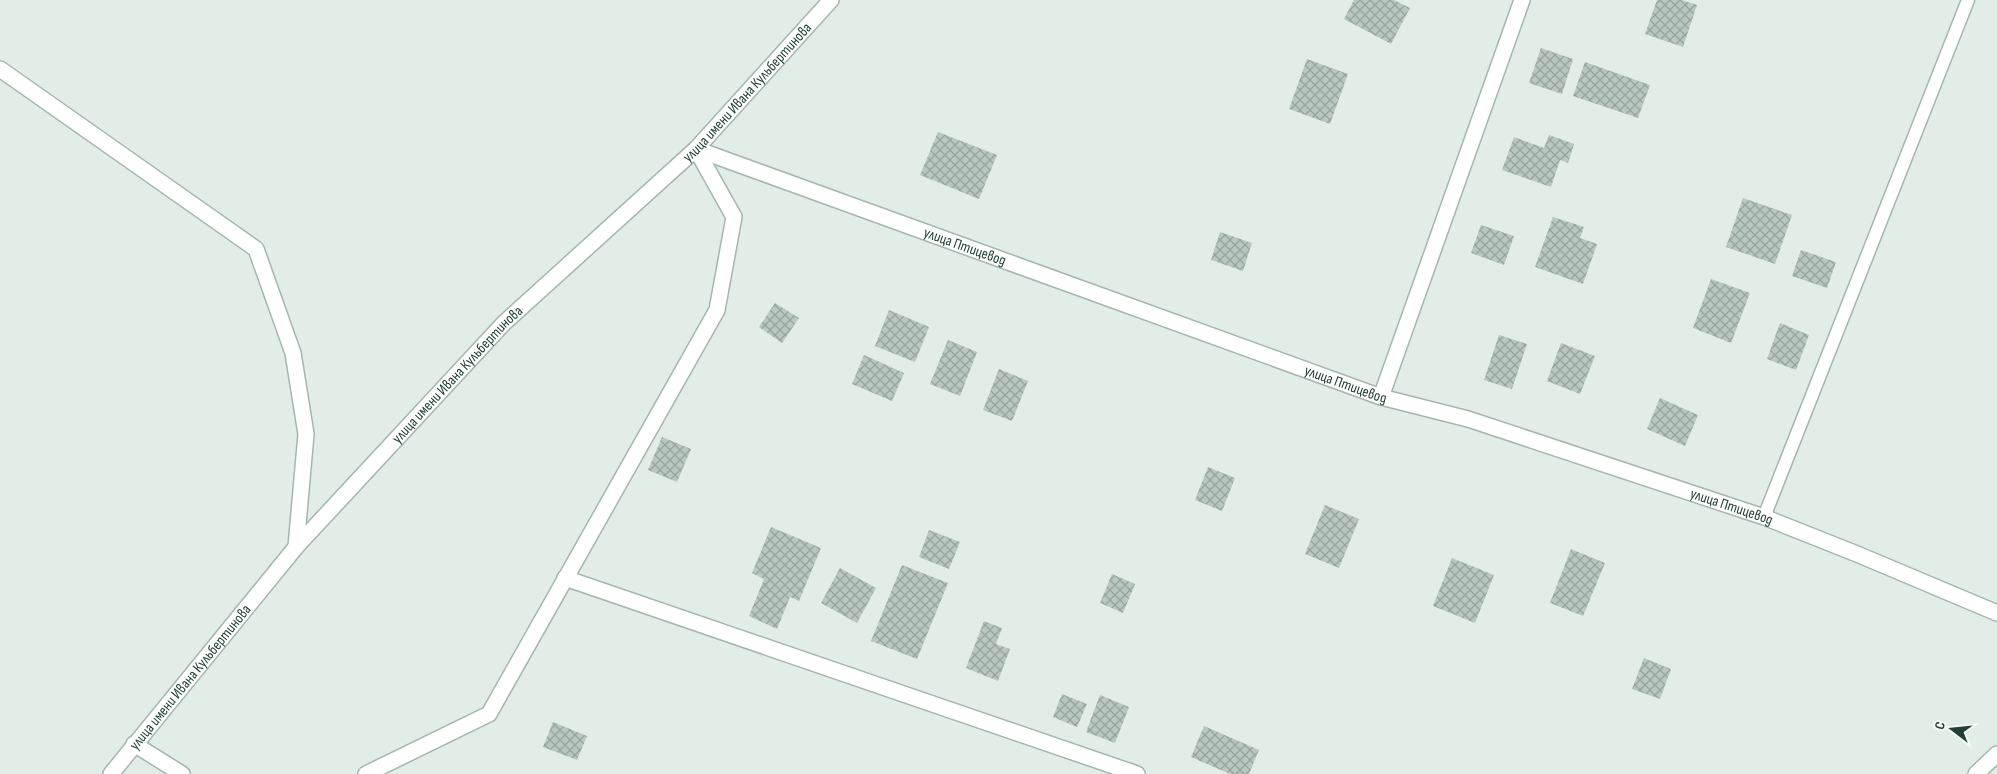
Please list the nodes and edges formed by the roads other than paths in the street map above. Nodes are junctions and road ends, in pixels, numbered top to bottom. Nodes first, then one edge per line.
1 (831, 0) edge
2 (1522, 0) edge
3 (1968, 0) edge
4 (0, 69) edge
5 (696, 149) junction
6 (1380, 397) junction
7 (1764, 517) junction
8 (296, 547) junction
9 (565, 578) junction
10 (1997, 613) edge
11 (134, 744) junction
12 (1997, 754) edge
13 (111, 774) edge
14 (182, 774) edge
15 (366, 774) edge
16 (1137, 774) edge
17 (1976, 774) edge

1 - 5 street, улица имени Ивана Кульбертинова
2 - 6 street
3 - 7 lane
4 - 8 street
5 - 6 street, улица Птицевод
5 - 8 street, улица имени Ивана Кульбертинова
5 - 9 street
6 - 7 street, улица Птицевод
7 - 10 street, улица Птицевод
8 - 11 street, улица имени Ивана Кульбертинова
9 - 15 street
9 - 16 street
11 - 13 street, улица имени Ивана Кульбертинова
11 - 14 street
12 - 17 street

